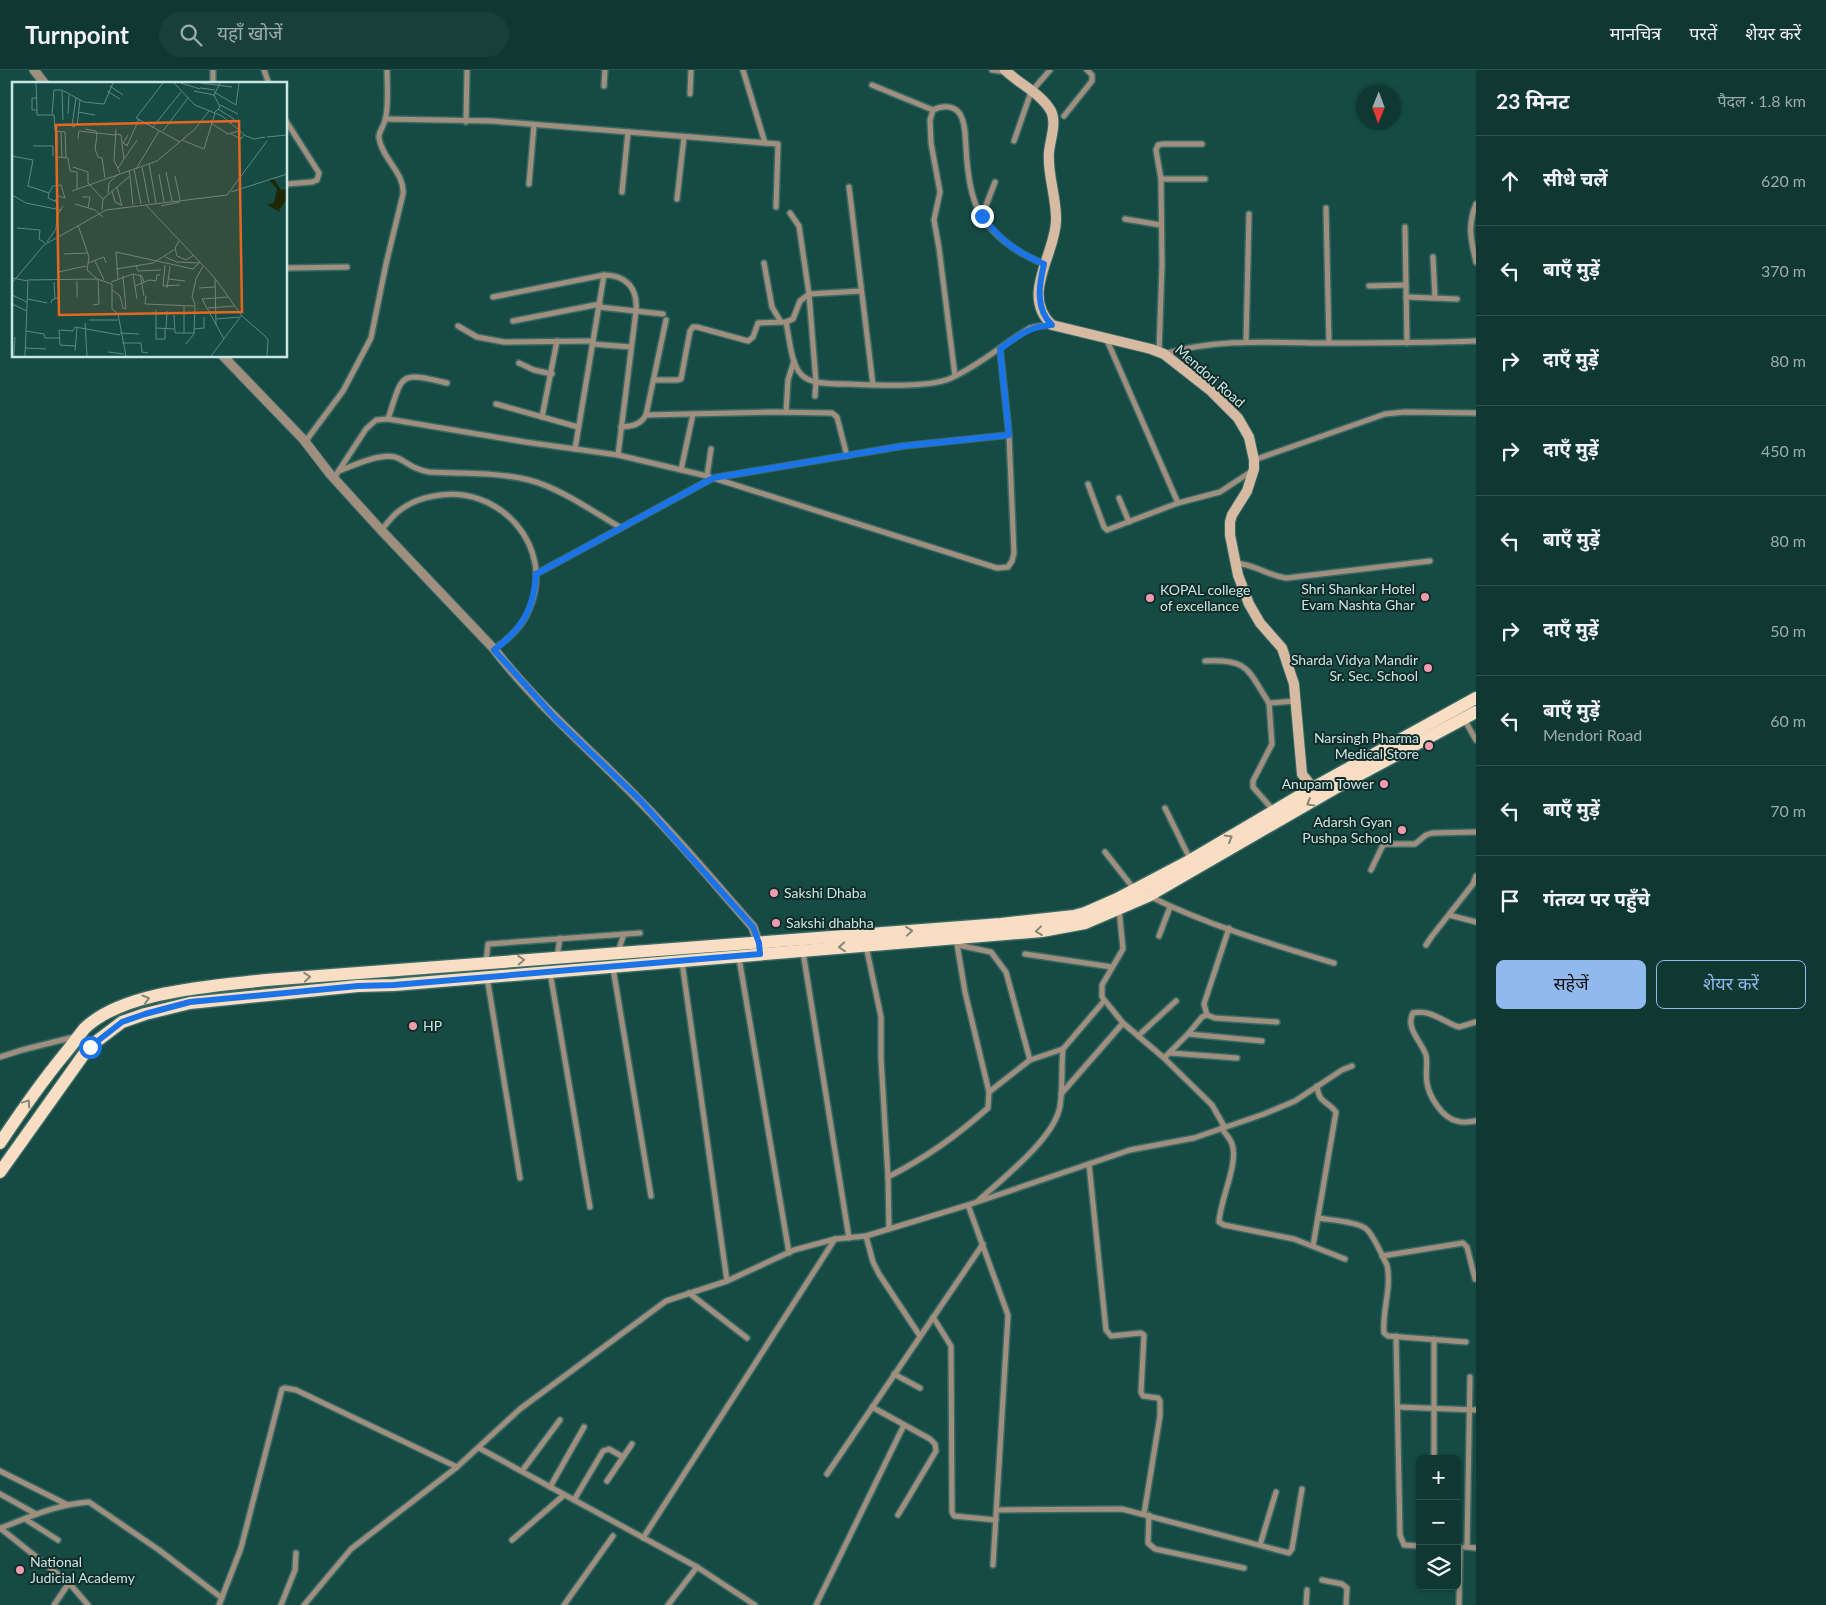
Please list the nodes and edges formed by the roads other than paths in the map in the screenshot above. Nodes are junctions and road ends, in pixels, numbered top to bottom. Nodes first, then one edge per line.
1 (34, 70) edge
2 (264, 70) edge
3 (387, 70) edge
4 (466, 70) edge
5 (605, 70) edge
6 (691, 70) edge
7 (743, 70) edge
8 (992, 70) edge
9 (1050, 70) edge
10 (1088, 70) edge
11 (1006, 71) edge
12 (43, 82) edge
13 (269, 82) edge
14 (872, 85) dead end
15 (604, 86) dead end
16 (1031, 92) junction
17 (690, 94) dead end
18 (933, 110) junction
19 (1064, 116) dead end
20 (386, 119) junction
21 (466, 122) junction
22 (288, 124) edge
23 (534, 125) junction
24 (628, 132) junction
25 (684, 137) junction
26 (1014, 141) dead end
27 (765, 144) junction
28 (1202, 144) dead end
29 (1161, 179) junction
30 (1205, 179) dead end
31 (995, 182) dead end
32 (288, 184) edge
33 (529, 184) dead end
34 (849, 187) dead end
35 (622, 192) dead end
36 (677, 199) dead end
37 (1476, 204) edge
38 (776, 207) dead end
39 (1326, 208) dead end
40 (790, 213) dead end
41 (1249, 214) dead end
42 (982, 216) junction
43 (1125, 219) dead end
44 (1161, 225) junction
45 (1405, 228) dead end
46 (1433, 257) dead end
47 (1476, 262) edge
48 (764, 263) dead end
49 (1044, 264) junction
50 (346, 267) dead end
51 (288, 268) edge
52 (604, 275) junction
53 (1406, 285) junction
54 (1369, 286) dead end
55 (861, 292) junction
56 (809, 294) junction
57 (1406, 297) junction
58 (493, 298) dead end
59 (1435, 298) junction
60 (1456, 299) dead end
61 (599, 306) junction
62 (636, 311) junction
63 (513, 321) dead end
64 (784, 322) junction
65 (1052, 325) junction
66 (458, 326) dead end
67 (1106, 338) junction
68 (557, 341) junction
69 (1476, 341) edge
70 (593, 342) junction
71 (1246, 342) junction
72 (1329, 343) junction
73 (1407, 343) junction
74 (631, 347) junction
75 (1000, 349) junction
76 (1161, 353) junction
77 (225, 358) edge
78 (794, 361) junction
79 (519, 363) dead end
80 (552, 374) junction
81 (955, 376) junction
82 (654, 380) junction
83 (816, 382) junction
84 (447, 383) dead end
85 (872, 385) junction
86 (815, 396) dead end
87 (496, 404) dead end
88 (786, 412) junction
89 (1476, 413) edge
90 (693, 414) junction
91 (646, 415) junction
92 (542, 417) junction
93 (388, 419) junction
94 (578, 427) junction
95 (622, 427) junction
96 (1009, 435) junction
97 (306, 442) junction
98 (575, 448) junction
99 (711, 449) dead end
100 (618, 455) junction
101 (847, 456) junction
102 (1254, 464) junction
103 (681, 470) junction
104 (334, 474) junction
105 (710, 477) junction
106 (1088, 484) dead end
107 (1119, 498) dead end
108 (1178, 503) junction
109 (1129, 522) junction
110 (621, 528) junction
111 (381, 530) junction
112 (1430, 561) dead end
113 (1236, 563) junction
114 (536, 574) junction
115 (494, 650) junction
116 (1205, 661) dead end
117 (1476, 698) edge
118 (1297, 700) junction
119 (1269, 703) junction
120 (1476, 712) edge
121 (1464, 719) junction
122 (1448, 721) junction
123 (1424, 733) junction
124 (1476, 740) edge
125 (1313, 788) junction
126 (1165, 808) dead end
127 (1274, 812) junction
128 (1476, 832) edge
129 (1104, 852) dead end
130 (1191, 860) junction
131 (1371, 870) dead end
132 (1476, 876) edge
133 (1135, 890) junction
134 (1148, 896) junction
135 (1170, 907) junction
136 (1119, 909) junction
137 (1449, 915) junction
138 (1476, 922) edge
139 (1229, 928) junction
140 (640, 933) dead end
141 (624, 934) junction
142 (1159, 936) dead end
143 (560, 938) junction
144 (957, 941) junction
145 (866, 945) junction
146 (1426, 945) dead end
147 (759, 949) junction
148 (803, 951) junction
149 (618, 952) junction
150 (1025, 954) dead end
151 (572, 956) junction
152 (739, 957) junction
153 (557, 958) junction
154 (682, 961) junction
155 (486, 963) junction
156 (1334, 963) dead end
157 (613, 967) junction
158 (1112, 968) junction
159 (574, 970) junction
160 (550, 972) junction
161 (487, 977) junction
162 (1104, 1001) junction
163 (1176, 1001) dead end
164 (1207, 1014) junction
165 (1277, 1022) dead end
166 (1476, 1022) edge
167 (1123, 1023) junction
168 (1188, 1034) junction
169 (80, 1036) junction
170 (1138, 1036) junction
171 (1262, 1041) dead end
172 (1063, 1049) junction
173 (1170, 1053) junction
174 (0, 1057) edge
175 (1164, 1058) junction
176 (1237, 1058) dead end
177 (1030, 1060) junction
178 (1352, 1066) dead end
179 (1317, 1086) junction
180 (989, 1092) junction
181 (1061, 1094) junction
182 (1476, 1121) edge
183 (1223, 1127) junction
184 (0, 1143) edge
185 (1089, 1164) junction
186 (0, 1172) edge
187 (888, 1176) junction
188 (520, 1178) dead end
189 (651, 1196) dead end
190 (977, 1202) junction
191 (968, 1205) junction
192 (590, 1208) dead end
193 (1318, 1218) junction
194 (889, 1229) junction
195 (866, 1236) junction
196 (849, 1238) junction
197 (835, 1239) junction
198 (983, 1244) junction
199 (1313, 1246) junction
200 (788, 1253) junction
201 (1382, 1256) junction
202 (1345, 1259) dead end
203 (1475, 1279) edge
204 (727, 1280) junction
205 (689, 1293) junction
206 (933, 1317) junction
207 (920, 1336) junction
208 (1396, 1336) junction
209 (747, 1338) dead end
210 (1434, 1339) junction
211 (1466, 1342) dead end
212 (894, 1374) junction
213 (1470, 1377) dead end
214 (920, 1388) dead end
215 (872, 1406) junction
216 (1398, 1407) junction
217 (1434, 1409) junction
218 (1469, 1410) junction
219 (1476, 1410) edge
220 (560, 1420) dead end
221 (904, 1425) junction
222 (584, 1427) dead end
223 (632, 1444) dead end
224 (479, 1448) junction
225 (1434, 1455) edge
226 (623, 1457) junction
227 (457, 1467) junction
228 (0, 1471) edge
229 (522, 1471) junction
230 (827, 1474) dead end
231 (607, 1481) dead end
232 (550, 1487) junction
233 (1302, 1490) dead end
234 (1276, 1492) dead end
235 (0, 1494) edge
236 (564, 1495) junction
237 (574, 1500) junction
238 (68, 1505) junction
239 (997, 1510) junction
240 (36, 1514) junction
241 (898, 1515) dead end
242 (1146, 1515) junction
243 (25, 1519) junction
244 (996, 1520) junction
245 (1, 1528) edge
246 (613, 1536) dead end
247 (643, 1538) junction
248 (58, 1540) dead end
249 (512, 1540) dead end
250 (1260, 1545) junction
251 (1416, 1546) edge
252 (1461, 1547) edge
253 (1467, 1547) junction
254 (1476, 1548) edge
255 (296, 1553) dead end
256 (992, 1565) dead end
257 (698, 1567) junction
258 (1244, 1568) dead end
259 (1322, 1580) dead end
260 (68, 1583) junction
261 (1307, 1590) dead end
262 (1459, 1590) edge
263 (222, 1598) junction
264 (54, 1605) edge
265 (88, 1605) edge
266 (219, 1605) edge
267 (281, 1605) edge
268 (304, 1605) edge
269 (564, 1605) edge
270 (668, 1605) edge
271 (755, 1605) edge
272 (816, 1605) edge
273 (1306, 1605) edge
274 (1346, 1605) edge
275 (1459, 1605) edge

1 - 12 street
2 - 13 street
3 - 20 street
4 - 21 street
5 - 15 street
6 - 17 street
7 - 27 street
8 - 11 street
9 - 16 street
10 - 19 street
11 - 16 main road
14 - 18 street
16 - 26 street
16 - 49 main road
18 - 42 street
18 - 81 street
20 - 21 street
20 - 97 street
21 - 23 street
22 - 32 street
23 - 24 street
23 - 33 street
24 - 25 street
24 - 35 street
25 - 27 street
25 - 36 street
27 - 38 street
28 - 29 street
29 - 30 street
29 - 44 street
31 - 42 street
34 - 55 street
37 - 47 street
39 - 72 street
40 - 56 street
41 - 71 street
42 - 49 street
43 - 44 street
44 - 76 street
45 - 53 street
46 - 59 street
48 - 64 street
49 - 65 main road
50 - 51 street
52 - 58 street
52 - 61 street
52 - 62 street
53 - 54 street
53 - 57 street
55 - 56 street
55 - 85 street
56 - 64 street
56 - 83 street
57 - 59 street
57 - 73 street
59 - 60 street
61 - 62 street
61 - 63 street
61 - 70 street
62 - 74 street
62 - 82 street
64 - 78 street
64 - 82 street
65 - 67 main road, Mendori Road
65 - 75 street
66 - 68 street
67 - 76 main road, Mendori Road
67 - 108 street
68 - 70 street
68 - 80 street
69 - 73 street
70 - 74 street
70 - 94 street
71 - 72 street
71 - 76 street
72 - 73 street
74 - 95 street
75 - 81 street
75 - 96 street
76 - 102 main road, Mendori Road
77 - 97 street
78 - 83 street
78 - 88 street
79 - 80 street
80 - 92 street
81 - 85 street
82 - 91 street
83 - 85 street
83 - 86 street
84 - 93 street
87 - 92 street
88 - 90 street
88 - 101 street
89 - 102 street
90 - 91 street
90 - 103 street
91 - 95 street
92 - 94 street
93 - 98 street
93 - 104 street
94 - 98 street
95 - 100 street
96 - 101 street
96 - 105 street
97 - 104 street
98 - 100 street
99 - 105 street
100 - 103 street
101 - 105 street
102 - 108 street
102 - 113 main road
103 - 105 street
104 - 110 street
104 - 111 street
105 - 110 street
106 - 109 street
107 - 109 street
108 - 109 street
110 - 114 street
111 - 114 street
111 - 115 street
112 - 113 street
113 - 118 main road
114 - 115 street
115 - 147 street
116 - 119 street
117 - 122 main road
118 - 119 street
118 - 125 main road
119 - 127 street
120 - 121 main road
121 - 122 main road
121 - 124 street
122 - 123 main road
123 - 125 main road
123 -> 134 main road
125 - 127 main road
126 - 130 street
130 -> 127 main road
128 - 131 street
129 - 133 street
130 - 133 main road
132 - 137 street
133 - 134 street
147 -> 133 main road
134 - 135 street
134 - 136 main road
135 - 139 street
135 - 142 street
136 -> 144 main road
136 - 158 street
137 - 138 street
137 - 146 street
139 - 156 street
139 - 164 street
140 - 141 street
141 - 143 street
141 - 149 street
143 - 153 street
143 - 155 street
144 - 145 main road
144 - 177 street
144 - 180 street
145 -> 148 main road
145 - 187 street
147 - 148 main road
147 - 149 main road
147 - 152 main road
148 - 196 street
149 - 151 main road
150 - 158 street
151 - 153 main road
151 - 159 main road
152 - 154 main road
152 - 200 street
155 -> 153 main road
154 - 157 main road
154 - 204 street
169 -> 155 main road
157 - 159 main road
157 - 189 street
158 - 162 street
159 - 160 main road
160 - 161 main road
160 - 192 street
161 - 186 main road
161 - 188 street
162 - 167 street
162 - 172 street
163 - 170 street
164 - 165 street
164 - 168 street
166 - 182 street
167 - 170 street
167 - 181 street
168 - 171 street
168 - 173 street
169 - 174 street
184 -> 169 main road
170 - 175 street
172 - 177 street
172 - 181 street
173 - 175 street
173 - 176 street
175 - 183 street
177 - 180 street
178 - 179 street
179 - 183 street
179 - 193 street
180 - 187 street
181 - 190 street
183 - 185 street
183 - 199 street
185 - 190 street
185 - 242 street
187 - 194 street
190 - 191 street
191 - 194 street
191 - 198 street
193 - 199 street
193 - 201 street
194 - 195 street
195 - 196 street
195 - 207 street
196 - 197 street
197 - 200 street
197 - 247 street
198 - 206 street
198 - 239 street
199 - 202 street
200 - 204 street
201 - 203 street
201 - 208 street
204 - 205 street
205 - 209 street
205 - 224 street
206 - 207 street
206 - 244 street
207 - 212 street
208 - 210 street
208 - 216 street
210 - 211 street
210 - 217 street
212 - 214 street
212 - 215 street
213 - 218 street
215 - 221 street
215 - 230 street
216 - 217 street
216 - 251 street
217 - 218 street
217 - 225 street
218 - 219 street
218 - 253 street
220 - 229 street
221 - 241 street
221 - 272 street
222 - 232 street
223 - 226 street
224 - 227 street
224 - 229 street
226 - 231 street
226 - 237 street
227 - 263 street
227 - 268 street
228 - 238 street
229 - 232 street
232 - 236 street
233 - 250 street
234 - 250 street
235 - 240 street
236 - 237 street
236 - 249 street
237 - 247 street
238 - 240 street
238 - 263 street
239 - 242 street
239 - 244 street
240 - 243 street
242 - 250 street
242 - 258 street
243 - 245 street
243 - 248 street
244 - 256 street
245 - 260 street
246 - 269 street
247 - 257 street
252 - 253 street
253 - 254 street
255 - 267 street
257 - 270 street
257 - 271 street
259 - 274 street
260 - 264 street
260 - 265 street
261 - 273 street
262 - 275 street
263 - 266 street

